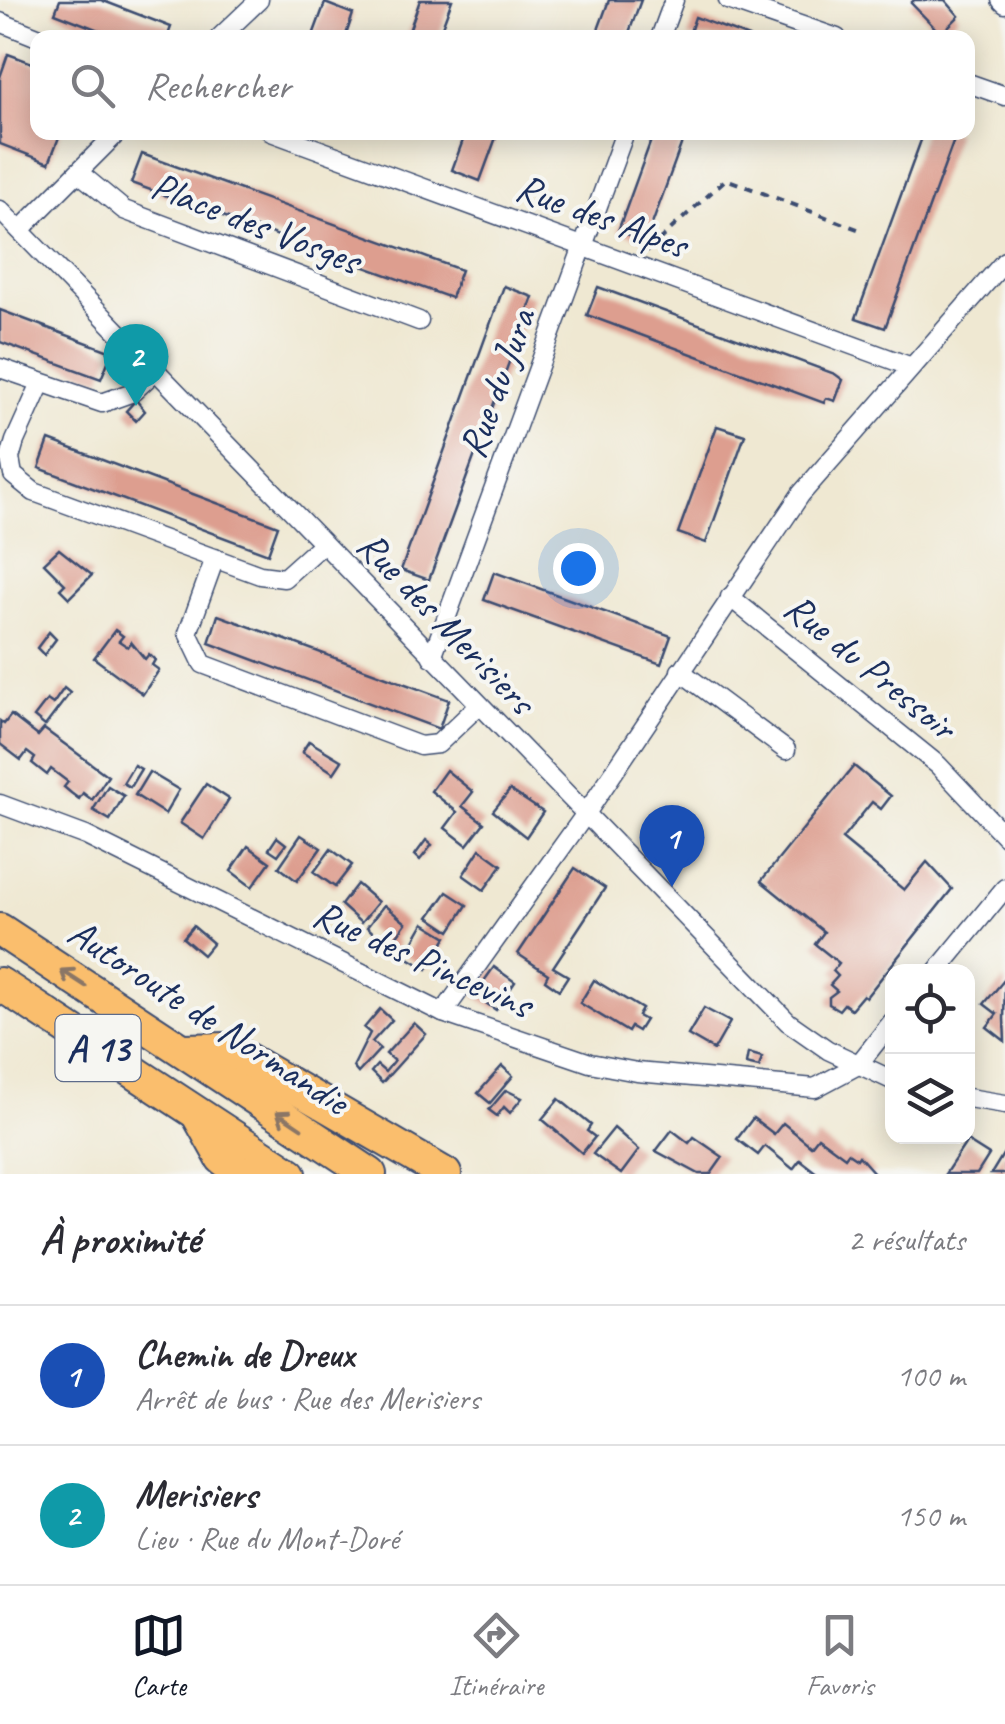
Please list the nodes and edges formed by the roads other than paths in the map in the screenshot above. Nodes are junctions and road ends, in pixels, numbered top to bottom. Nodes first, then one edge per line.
1 (260, 0) edge
2 (674, 0) edge
3 (728, 0) edge
4 (0, 22) edge
5 (227, 30) edge
6 (663, 30) edge
7 (814, 30) edge
8 (30, 34) edge
9 (975, 85) edge
10 (1005, 96) edge
11 (110, 140) edge
12 (293, 140) edge
13 (622, 140) edge
14 (78, 172) junction
15 (0, 210) edge
16 (20, 230) junction
17 (584, 246) junction
18 (1005, 261) edge
19 (419, 321) dead end
20 (909, 366) junction
21 (0, 368) edge
22 (158, 369) junction
23 (40, 383) junction
24 (322, 544) junction
25 (215, 558) junction
26 (730, 597) junction
27 (432, 657) junction
28 (680, 671) junction
29 (479, 706) junction
30 (786, 750) dead end
31 (0, 804) edge
32 (587, 812) junction
33 (1005, 836) edge
34 (1005, 888) edge
35 (0, 930) edge
36 (943, 964) edge
37 (0, 984) edge
38 (443, 1014) junction
39 (885, 1031) edge
40 (184, 1050) junction
41 (858, 1065) junction
42 (885, 1077) edge
43 (975, 1099) edge
44 (1005, 1104) edge
45 (196, 1111) junction
46 (243, 1174) edge
47 (290, 1174) edge
48 (370, 1174) edge
49 (445, 1174) edge

1 - 5 street
2 - 6 street
3 - 7 street
4 - 8 street
9 - 10 street
11 - 14 street
12 - 17 street, Rue des Alpes
13 - 17 street, Rue du Jura
14 - 16 street
14 - 19 street, Place des Vosges
15 - 16 street, Rue des Merisiers
16 - 22 street, Rue des Merisiers
17 - 20 street, Rue des Alpes
17 - 27 street, Rue du Jura
18 - 20 street
20 - 26 street
21 - 23 street
22 - 23 street
22 - 24 street, Rue des Merisiers
23 - 25 street
24 - 25 street
24 - 27 street, Rue des Merisiers
25 - 29 street
26 - 28 street
26 - 33 street, Rue du Pressoir
27 - 29 street, Rue des Merisiers
28 - 30 street
28 - 32 street
29 - 32 street, Rue des Merisiers
31 - 38 street, Rue des Pincevins
32 - 38 street
32 - 41 street, Rue des Merisiers
34 - 36 street
40 -> 35 highway, Autoroute de Normandie / A 13
37 - 45 highway, A 13
38 - 41 street, Rue des Pincevins
39 - 41 street
48 -> 40 highway, Autoroute de Normandie / A 13
40 - 49 highway
41 - 42 street
43 - 44 street
45 - 46 highway
45 - 47 highway, A 13

